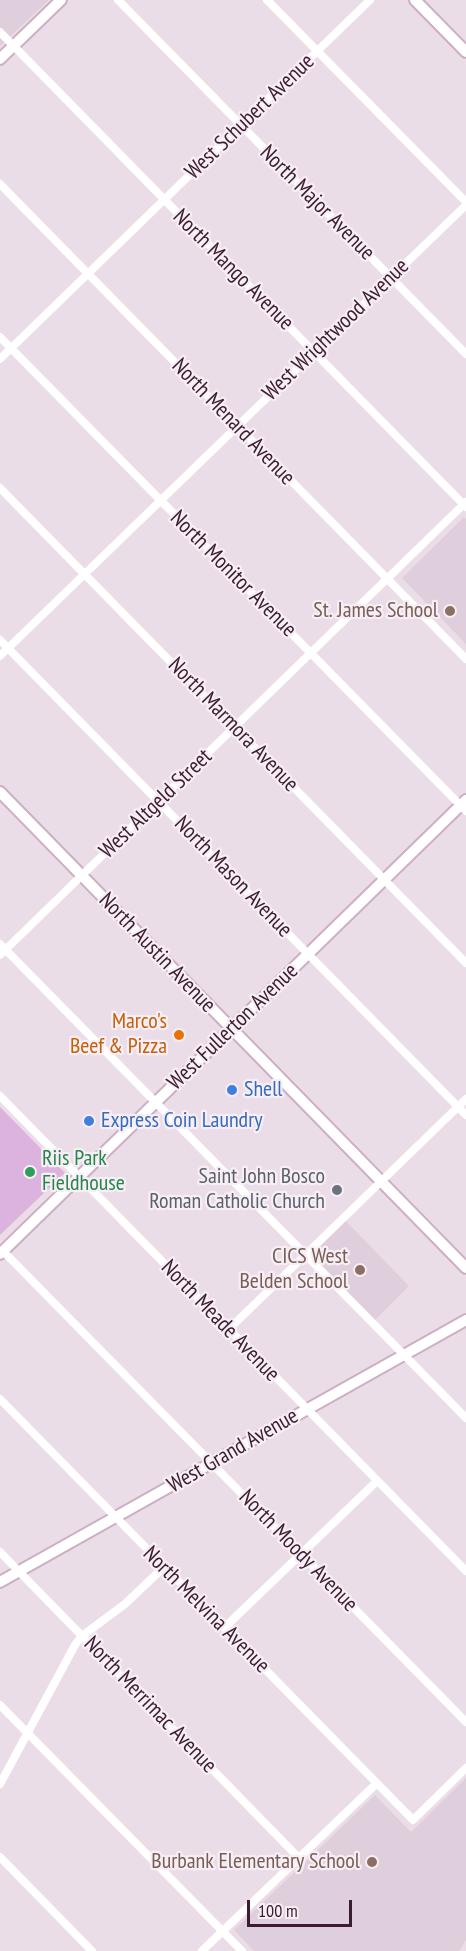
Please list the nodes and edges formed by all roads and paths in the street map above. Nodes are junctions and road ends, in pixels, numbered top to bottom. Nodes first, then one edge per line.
1 (61, 0) edge
2 (118, 0) edge
3 (267, 0) edge
4 (370, 0) edge
5 (415, 0) edge
6 (0, 32) edge
7 (14, 46) junction
8 (317, 51) junction
9 (466, 52) edge
10 (0, 59) edge
11 (241, 125) junction
12 (0, 184) edge
13 (164, 200) junction
14 (466, 203) edge
15 (88, 274) junction
16 (391, 278) junction
17 (0, 337) edge
18 (11, 348) junction
19 (314, 352) junction
20 (466, 354) edge
21 (0, 358) edge
22 (237, 426) junction
23 (0, 488) edge
24 (161, 500) junction
25 (465, 504) edge
26 (85, 574) junction
27 (387, 579) junction
28 (0, 640) edge
29 (8, 648) junction
30 (311, 653) junction
31 (0, 656) edge
32 (466, 659) edge
33 (235, 727) junction
34 (0, 792) edge
35 (158, 801) junction
36 (464, 805) edge
37 (82, 876) junction
38 (385, 880) junction
39 (2, 950) edge
40 (308, 954) junction
41 (466, 963) edge
42 (232, 1029) junction
43 (0, 1096) edge
44 (466, 1099) edge
45 (156, 1103) junction
46 (458, 1107) junction
47 (466, 1115) edge
48 (80, 1177) junction
49 (381, 1181) junction
50 (2, 1253) edge
51 (305, 1255) junction
52 (466, 1268) edge
53 (466, 1320) edge
54 (229, 1329) junction
55 (404, 1355) junction
56 (0, 1400) edge
57 (307, 1409) junction
58 (466, 1418) edge
59 (212, 1463) junction
60 (378, 1481) junction
61 (116, 1518) junction
62 (0, 1552) edge
63 (301, 1554) junction
64 (164, 1567) junction
65 (19, 1571) junction
66 (466, 1571) edge
67 (0, 1582) edge
68 (224, 1628) junction
69 (82, 1636) junction
70 (0, 1705) edge
71 (466, 1722) edge
72 (28, 1734) junction
73 (466, 1768) edge
74 (377, 1783) junction
75 (0, 1784) edge
76 (0, 1857) edge
77 (299, 1858) junction
78 (222, 1931) junction
79 (92, 1951) edge
80 (202, 1951) edge
81 (242, 1951) edge

1 - 7 main road
2 - 11 street, North Major Avenue
3 - 8 street
4 - 8 street, West Schubert Avenue
5 - 9 main road
6 - 7 street, North Mango Avenue
7 - 10 main road
7 - 13 street, North Mango Avenue
8 - 11 street, West Schubert Avenue
8 - 14 street
11 - 13 street, West Schubert Avenue
11 - 16 street, North Major Avenue
12 - 15 street, North Menard Avenue
13 - 15 street, West Schubert Avenue
13 - 19 street, North Mango Avenue
14 - 16 street, West Wrightwood Avenue
15 - 18 street, West Schubert Avenue
15 - 22 street, North Menard Avenue
16 - 19 street, West Wrightwood Avenue
16 - 20 street, North Major Avenue
17 - 18 street, North Monitor Avenue
18 - 21 street, West Schubert Avenue
18 - 24 street, North Monitor Avenue
19 - 22 street, West Wrightwood Avenue
19 - 25 street, North Mango Avenue
22 - 24 street, West Wrightwood Avenue
22 - 27 street, North Menard Avenue
23 - 26 street, North Marmora Avenue
24 - 26 street, West Wrightwood Avenue
24 - 30 street, North Monitor Avenue
25 - 27 street, West Altgeld Street
26 - 29 street, West Wrightwood Avenue
26 - 33 street, North Marmora Avenue
27 - 30 street, West Altgeld Street
27 - 32 street, North Menard Avenue
28 - 29 street, North Mason Avenue
29 - 31 street, West Wrightwood Avenue
29 - 35 street, North Mason Avenue
30 - 33 street, West Altgeld Street
30 - 36 street, North Monitor Avenue
33 - 35 street, West Altgeld Street
33 - 38 street, North Marmora Avenue
34 - 37 main road, North Austin Avenue
35 - 37 street, West Altgeld Street
35 - 40 street, North Mason Avenue
36 - 38 main road, West Fullerton Avenue
37 - 39 street, West Altgeld Street
37 - 42 main road, North Austin Avenue
38 - 40 main road, West Fullerton Avenue
38 - 41 street, North Marmora Avenue
39 - 45 street
40 - 42 main road, West Fullerton Avenue
40 - 46 street, North Mason Avenue
42 - 45 main road, West Fullerton Avenue
42 - 49 main road, North Austin Avenue
43 - 48 street, North Meade Avenue
44 - 46 street
45 - 48 main road, West Fullerton Avenue
45 - 51 street
46 - 47 street, North Mason Avenue
46 - 49 street
48 - 50 main road, West Fullerton Avenue
48 - 54 street, North Meade Avenue
49 - 51 street
49 - 52 main road, North Austin Avenue
50 - 59 street, North Moody Avenue
51 - 54 street
51 - 55 street
53 - 55 main road, West Grand Avenue
54 - 57 street, North Meade Avenue
55 - 57 main road, West Grand Avenue
55 - 58 street
56 - 61 street, North Melvina Avenue
57 - 59 main road, West Grand Avenue
57 - 60 street, North Meade Avenue
59 - 61 main road, West Grand Avenue
59 - 63 street, North Moody Avenue
60 - 63 street
60 - 66 street, North Meade Avenue
61 - 64 street, North Melvina Avenue
61 - 65 main road, West Grand Avenue
62 - 65 street, North Merrimac Avenue
63 - 68 street
63 - 71 street, North Moody Avenue
64 - 68 street, North Melvina Avenue
64 - 69 street
65 - 67 main road, West Grand Avenue
65 - 69 street, North Merrimac Avenue
68 - 74 street, North Melvina Avenue
69 - 72 street
69 - 77 street, North Merrimac Avenue
70 - 72 street
72 - 75 street
72 - 78 street
73 - 74 street, North Melvina Avenue
74 - 77 street
76 - 79 street
77 - 78 street
78 - 80 street
78 - 81 street

